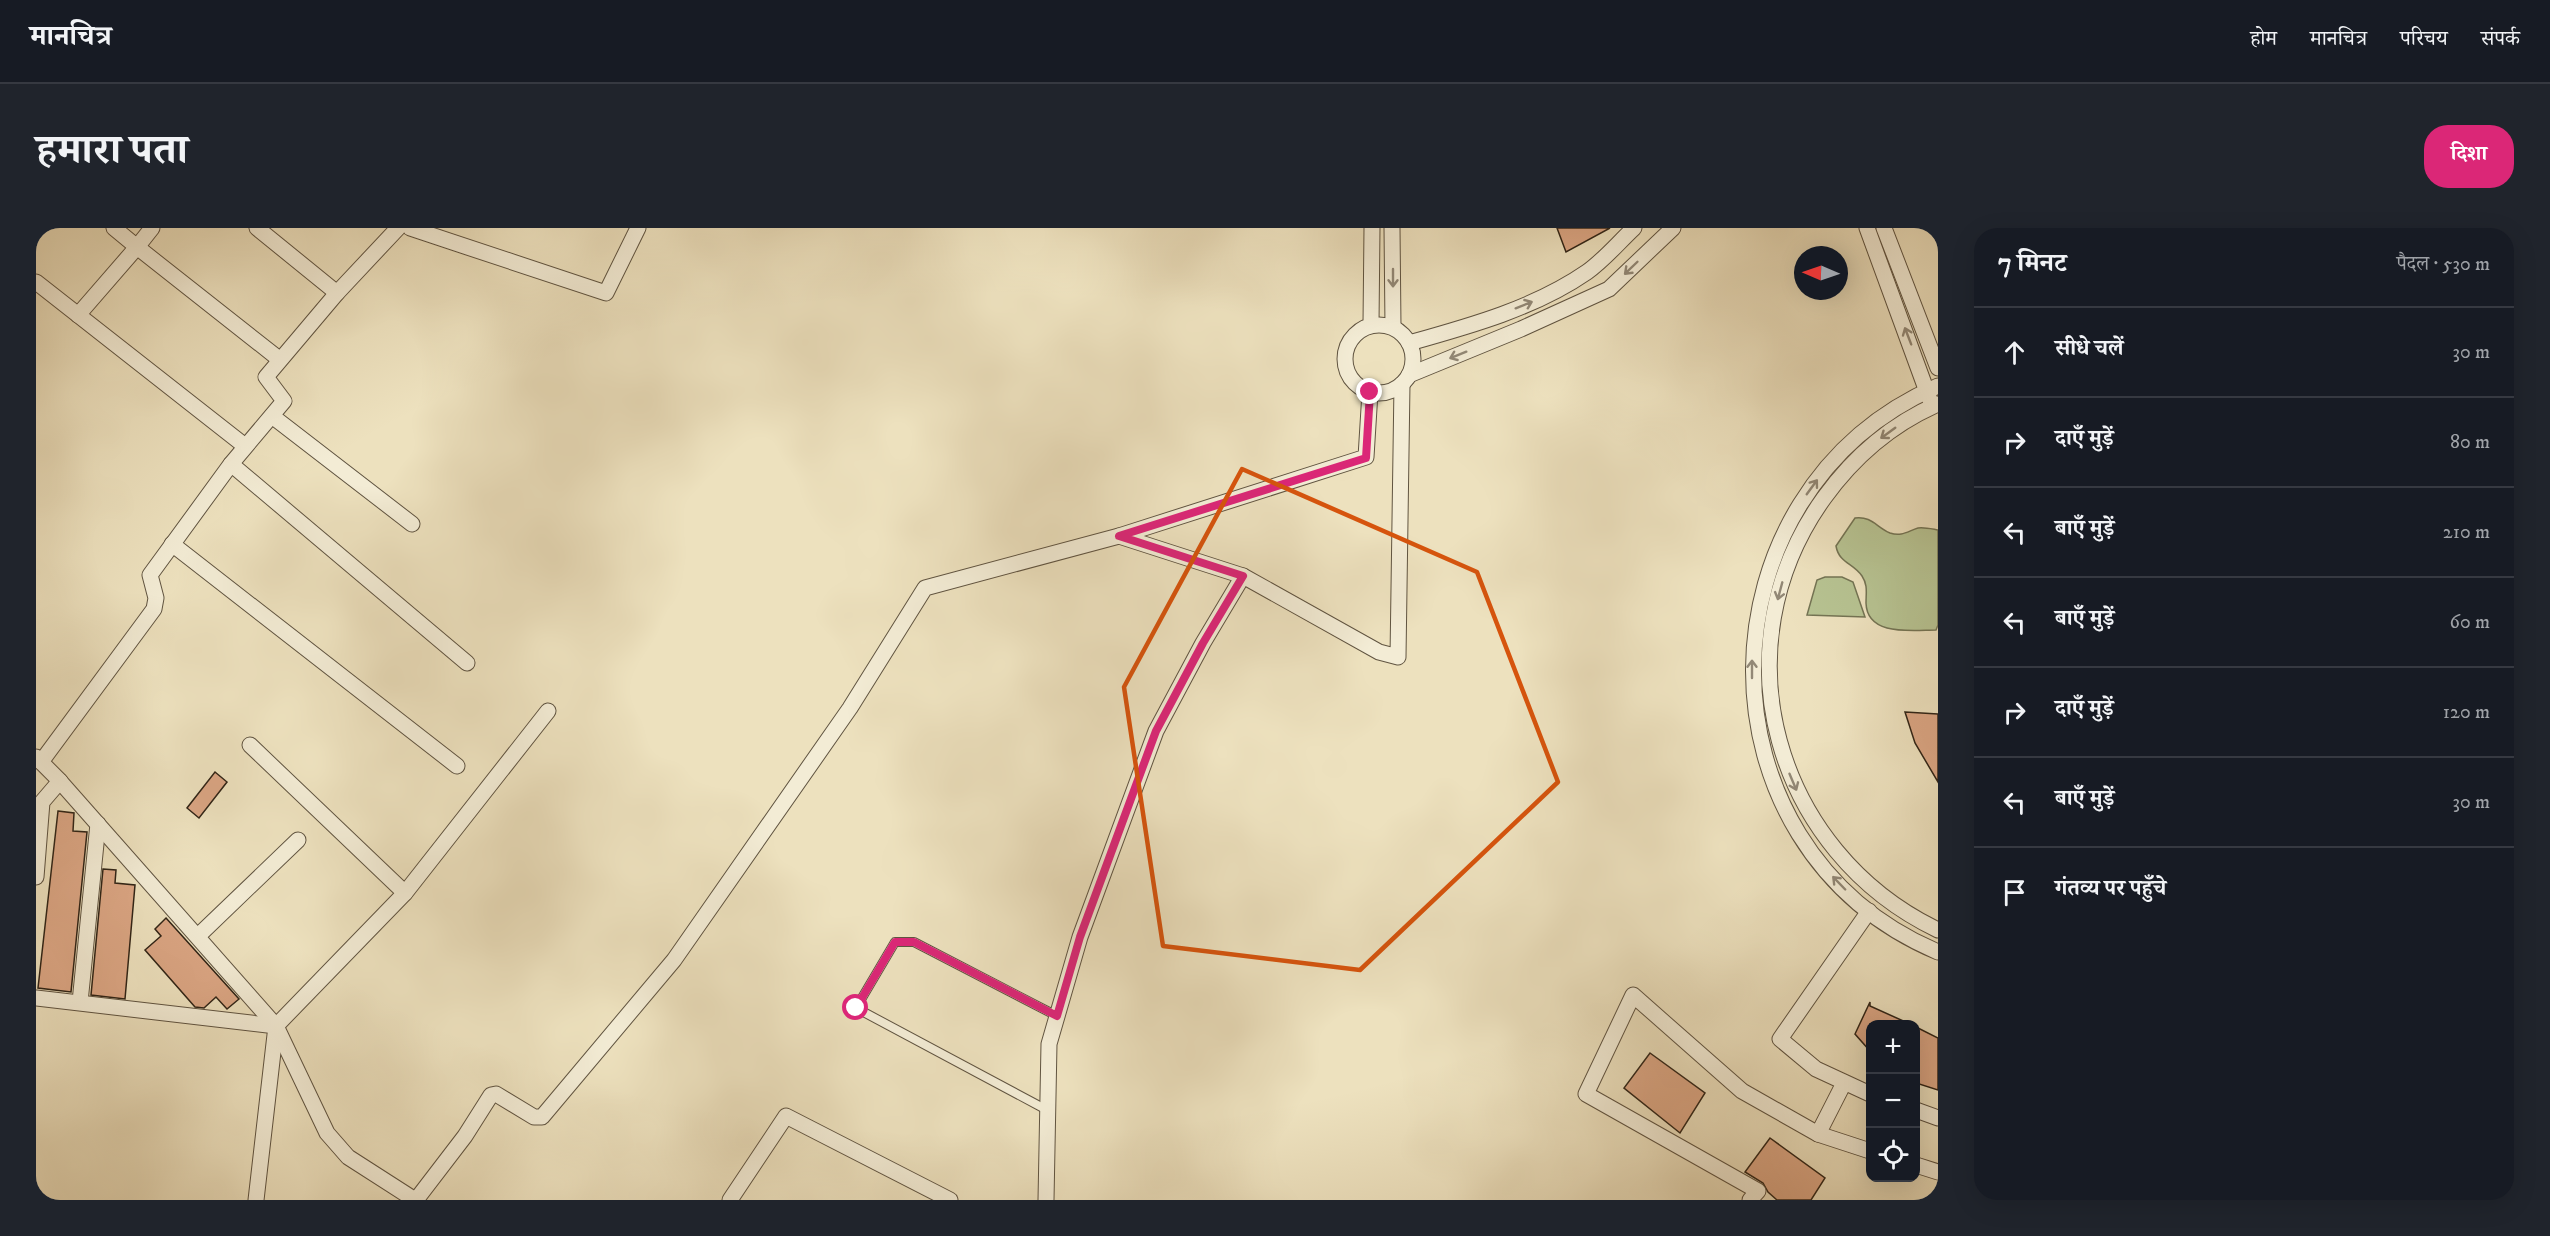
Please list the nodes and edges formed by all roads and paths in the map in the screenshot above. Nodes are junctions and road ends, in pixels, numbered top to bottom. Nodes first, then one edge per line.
1 (114, 228) edge
2 (152, 228) edge
3 (257, 228) edge
4 (398, 228) edge
5 (410, 228) edge
6 (638, 228) edge
7 (1372, 228) edge
8 (1392, 228) edge
9 (1634, 228) edge
10 (1673, 228) edge
11 (1867, 228) edge
12 (1884, 228) edge
13 (137, 247) junction
14 (36, 282) edge
15 (337, 293) junction
16 (78, 315) junction
17 (1371, 324) junction
18 (1393, 327) junction
19 (1409, 343) junction
20 (279, 359) junction
21 (1938, 368) edge
22 (1405, 380) junction
23 (1933, 388) edge
24 (1370, 392) junction
25 (1935, 405) edge
26 (272, 416) junction
27 (245, 446) junction
28 (231, 464) junction
29 (412, 524) dead end
30 (1119, 536) junction
31 (172, 544) junction
32 (1243, 576) junction
33 (467, 663) dead end
34 (548, 711) dead end
35 (250, 745) dead end
36 (38, 759) edge
37 (457, 766) dead end
38 (60, 781) junction
39 (98, 824) junction
40 (298, 840) dead end
41 (36, 877) edge
42 (405, 893) junction
43 (1869, 911) junction
44 (1938, 930) edge
45 (198, 936) junction
46 (1938, 952) edge
47 (36, 998) edge
48 (80, 1002) junction
49 (1057, 1016) junction
50 (276, 1026) junction
51 (1844, 1083) junction
52 (1866, 1092) edge
53 (1047, 1110) junction
54 (1920, 1111) edge
55 (1938, 1118) edge
56 (1818, 1134) junction
57 (1866, 1150) edge
58 (1920, 1166) edge
59 (1938, 1172) edge
60 (257, 1200) edge
61 (415, 1200) edge
62 (730, 1200) edge
63 (950, 1200) edge
64 (1046, 1200) edge
65 (1750, 1200) edge

1 - 13 street
2 - 13 street
3 - 15 street
4 - 15 street
5 - 6 street
7 - 17 street
8 -> 18 street
19 -> 9 street
10 -> 22 street
23 -> 11 street
12 - 21 street
13 - 16 street
13 - 20 street
14 - 16 street
15 - 20 street
16 - 27 street
17 - 18 street
17 - 24 street
18 - 19 street
19 - 22 street
20 - 26 street
22 - 24 street
22 - 32 street
23 - 25 street
43 -> 23 street
24 - 30 street
25 -> 44 street
26 - 27 street
26 - 29 street
27 - 28 street
28 - 31 street
28 - 33 street
30 - 32 street
30 - 61 street
31 - 36 street
31 - 37 street
32 - 49 street
34 - 42 street
35 - 42 street
36 - 38 street
38 - 39 street
38 - 41 street
39 - 45 street
39 - 48 street
40 - 45 street
42 - 50 street
43 - 46 street
43 - 51 street
45 - 50 street
47 - 48 street
48 - 50 street
49 - 53 street
49 - 53 lane
50 - 60 street
50 - 61 street
51 - 52 street
51 - 56 street
53 - 64 street
54 - 55 street
56 - 57 street
56 - 65 street
58 - 59 street
62 - 63 street

